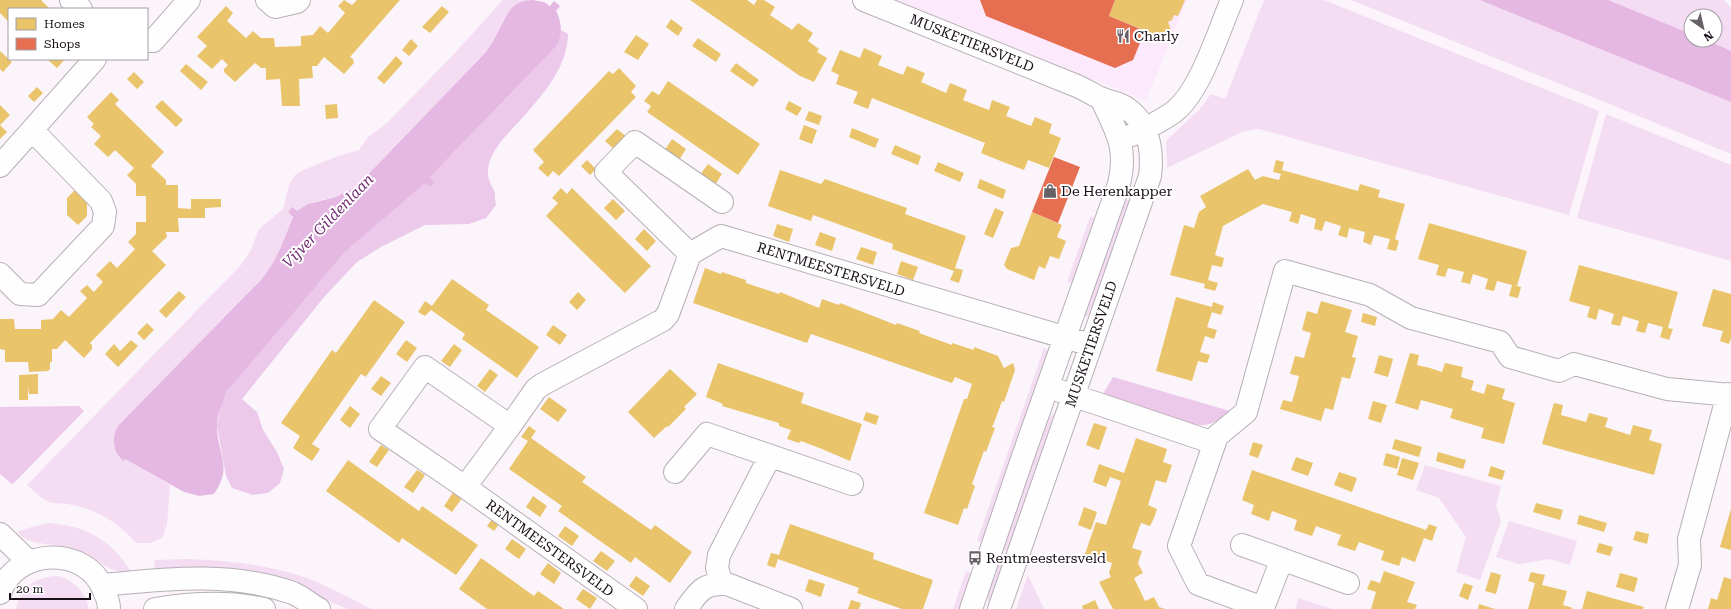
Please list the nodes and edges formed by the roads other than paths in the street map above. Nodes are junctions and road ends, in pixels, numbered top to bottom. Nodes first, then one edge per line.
1 (71, 0) edge
2 (189, 0) edge
3 (267, 0) edge
4 (299, 0) edge
5 (864, 0) edge
6 (1232, 0) edge
7 (80, 8) edge
8 (148, 41) edge
9 (94, 60) edge
10 (1101, 98) junction
11 (1144, 129) junction
12 (33, 131) junction
13 (1120, 140) junction
14 (0, 166) edge
15 (722, 202) dead end
16 (690, 254) junction
17 (0, 274) edge
18 (1066, 336) junction
19 (1091, 344) junction
20 (1048, 387) junction
21 (1074, 395) junction
22 (1730, 395) edge
23 (510, 426) junction
24 (1214, 443) junction
25 (770, 456) junction
26 (675, 472) dead end
27 (852, 484) dead end
28 (465, 487) junction
29 (0, 534) edge
30 (1242, 545) dead end
31 (1282, 559) junction
32 (28, 562) junction
33 (1348, 583) dead end
34 (722, 584) junction
35 (102, 585) junction
36 (1, 589) edge
37 (109, 609) edge
38 (155, 609) edge
39 (264, 609) edge
40 (319, 609) edge
41 (636, 609) edge
42 (686, 609) edge
43 (791, 609) edge
44 (971, 609) edge
45 (999, 609) edge
46 (1677, 609) edge

1 - 7 street
2 - 8 street
3 - 4 street
5 - 10 street, MUSKETIERSVELD
6 - 11 street
9 - 12 street
10 - 11 street, MUSKETIERSVELD
10 - 13 street, MUSKETIERSVELD
11 - 13 street
11 - 19 street, MUSKETIERSVELD
12 - 14 street
12 - 17 street
13 - 18 street, MUSKETIERSVELD
15 - 16 street
16 - 18 street, RENTMEESTERSVELD
16 - 23 street
18 - 19 street, RENTMEESTERSVELD
18 - 20 street, MUSKETIERSVELD
19 - 21 street, MUSKETIERSVELD
20 - 21 street
20 - 44 street, MUSKETIERSVELD
21 - 24 street
21 - 45 street, MUSKETIERSVELD
22 - 24 street
22 - 46 street
23 - 28 street
23 - 28 street, RENTMEESTERSVELD
24 - 31 street
25 - 26 street
25 - 27 street
25 - 34 street
28 - 41 street, RENTMEESTERSVELD
29 - 32 street
30 - 31 street
31 - 33 street
32 - 35 street
32 - 36 street
34 - 42 street
34 - 43 street
35 - 37 street
35 - 40 street
38 - 39 street

